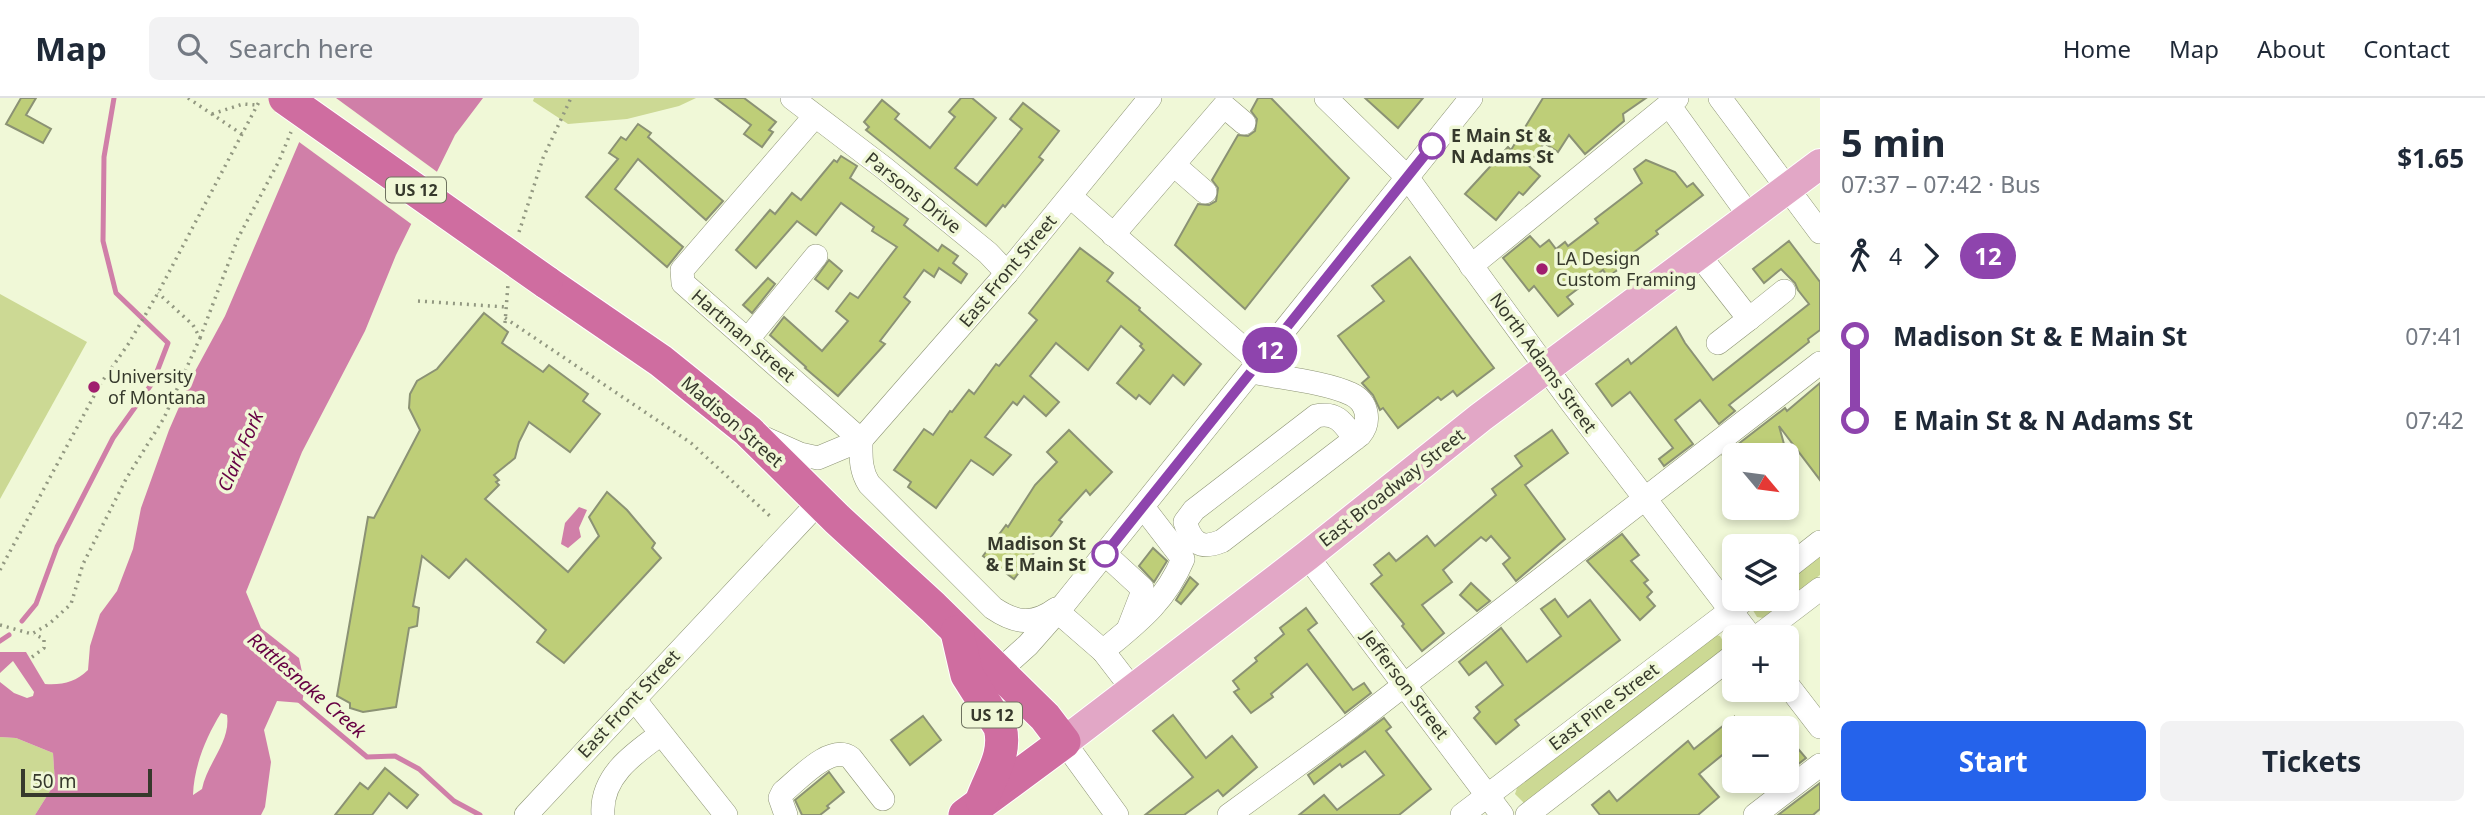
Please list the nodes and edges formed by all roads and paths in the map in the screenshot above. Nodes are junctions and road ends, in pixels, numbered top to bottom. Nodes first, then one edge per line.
1 (188, 98) edge
2 (261, 98) edge
3 (571, 98) edge
4 (792, 98) edge
5 (1150, 98) edge
6 (1325, 98) edge
7 (1471, 98) edge
8 (1720, 98) edge
9 (1673, 102) edge
10 (277, 109) edge
11 (212, 114) junction
12 (815, 116) junction
13 (1244, 123) dead end
14 (243, 135) junction
15 (1820, 164) edge
16 (1174, 166) junction
17 (1407, 177) junction
18 (1788, 189) junction
19 (1205, 192) dead end
20 (1071, 197) junction
21 (1750, 217) junction
22 (1820, 232) edge
23 (519, 233) dead end
24 (1114, 235) junction
25 (1699, 255) junction
26 (816, 256) dead end
27 (1471, 266) junction
28 (1007, 273) junction
29 (509, 276) dead end
30 (1784, 291) dead end
31 (158, 293) junction
32 (418, 301) dead end
33 (506, 307) junction
34 (1749, 319) junction
35 (200, 338) junction
36 (748, 340) junction
37 (1718, 343) dead end
38 (1820, 363) edge
39 (1256, 368) junction
40 (1546, 368) junction
41 (748, 431) junction
42 (1355, 439) junction
43 (862, 440) junction
44 (1643, 499) junction
45 (820, 501) junction
46 (1143, 507) junction
47 (772, 518) dead end
48 (1820, 542) edge
49 (1105, 554) junction
50 (1307, 556) junction
51 (1799, 559) edge
52 (0, 569) edge
53 (1722, 586) edge
54 (1820, 589) edge
55 (1061, 607) junction
56 (1731, 611) edge
57 (0, 625) edge
58 (1774, 625) edge
59 (956, 630) junction
60 (1128, 630) junction
61 (32, 634) junction
62 (1103, 651) junction
63 (32, 657) dead end
64 (1722, 664) edge
65 (998, 672) junction
66 (1404, 684) junction
67 (1133, 690) junction
68 (634, 699) junction
69 (1799, 700) edge
70 (1820, 727) edge
71 (660, 734) junction
72 (1064, 742) junction
73 (1820, 765) edge
74 (1487, 796) junction
75 (883, 799) dead end
76 (973, 809) edge
77 (526, 815) edge
78 (603, 815) edge
79 (726, 815) edge
80 (786, 815) edge
81 (1117, 815) edge
82 (1229, 815) edge
83 (1462, 815) edge
84 (1502, 815) edge
85 (1527, 815) edge
86 (1755, 815) edge

1 - 11 path
2 - 10 path
3 - 23 path
4 - 12 street
5 - 20 street, East Front Street
6 - 17 street, North Adams Street
7 - 17 street
8 - 18 street
9 - 21 street
9 - 27 street
10 - 11 path
10 - 14 path
10 - 35 path
10 - 41 highway, Madison Street / US 12, bridge
11 - 14 path
12 - 28 street, Parsons Drive
12 - 36 street, Hartman Street
13 - 16 street
14 - 31 path
15 - 18 main road, East Broadway Street
16 - 19 street
16 - 24 street
17 - 27 street, North Adams Street
17 - 39 street
18 - 21 main road, East Broadway Street
18 - 22 street
20 - 24 street
20 - 28 street, East Front Street
21 - 25 main road, East Broadway Street
24 - 39 street
25 - 34 street
25 - 40 main road, East Broadway Street
26 - 36 street
27 - 40 street, North Adams Street
28 - 43 street, East Front Street
29 - 33 path
30 - 34 street
31 - 35 path
31 - 52 path
32 - 33 path
33 - 47 path
34 - 37 street
35 - 61 path
36 - 43 street, Hartman Street
38 - 44 street
39 - 42 street
39 - 46 street
40 - 44 street, North Adams Street
40 - 50 main road, East Broadway Street
41 - 43 street
41 - 45 highway, Madison Street / US 12
42 - 42 street
43 - 55 street
44 - 53 street, North Adams Street
44 - 66 street
45 - 59 highway, Madison Street / US 12
45 - 68 street, East Front Street
46 - 49 street
46 - 60 street
48 - 51 street
49 - 55 street
49 - 60 street
50 - 66 street, Jefferson Street
50 - 67 main road, East Broadway Street
54 - 58 street
55 - 62 street
55 - 65 street
56 - 74 street, East Pine Street
57 - 61 path
59 - 65 highway, Madison Street / US 12
59 - 76 highway, US 12
60 - 62 street
61 - 63 path
62 - 67 street
64 - 85 street
65 - 72 highway, Madison Street / US 12
66 - 74 street, Jefferson Street
66 - 82 street
67 - 72 main road, East Broadway Street
68 - 71 street
68 - 77 street, East Front Street
69 - 70 street
71 - 78 street
71 - 79 street
72 - 76 highway, East Broadway Street
72 - 81 street, Madison Street
73 - 86 street
74 - 83 street, East Pine Street
74 - 84 street, Jefferson Street
75 - 80 street

